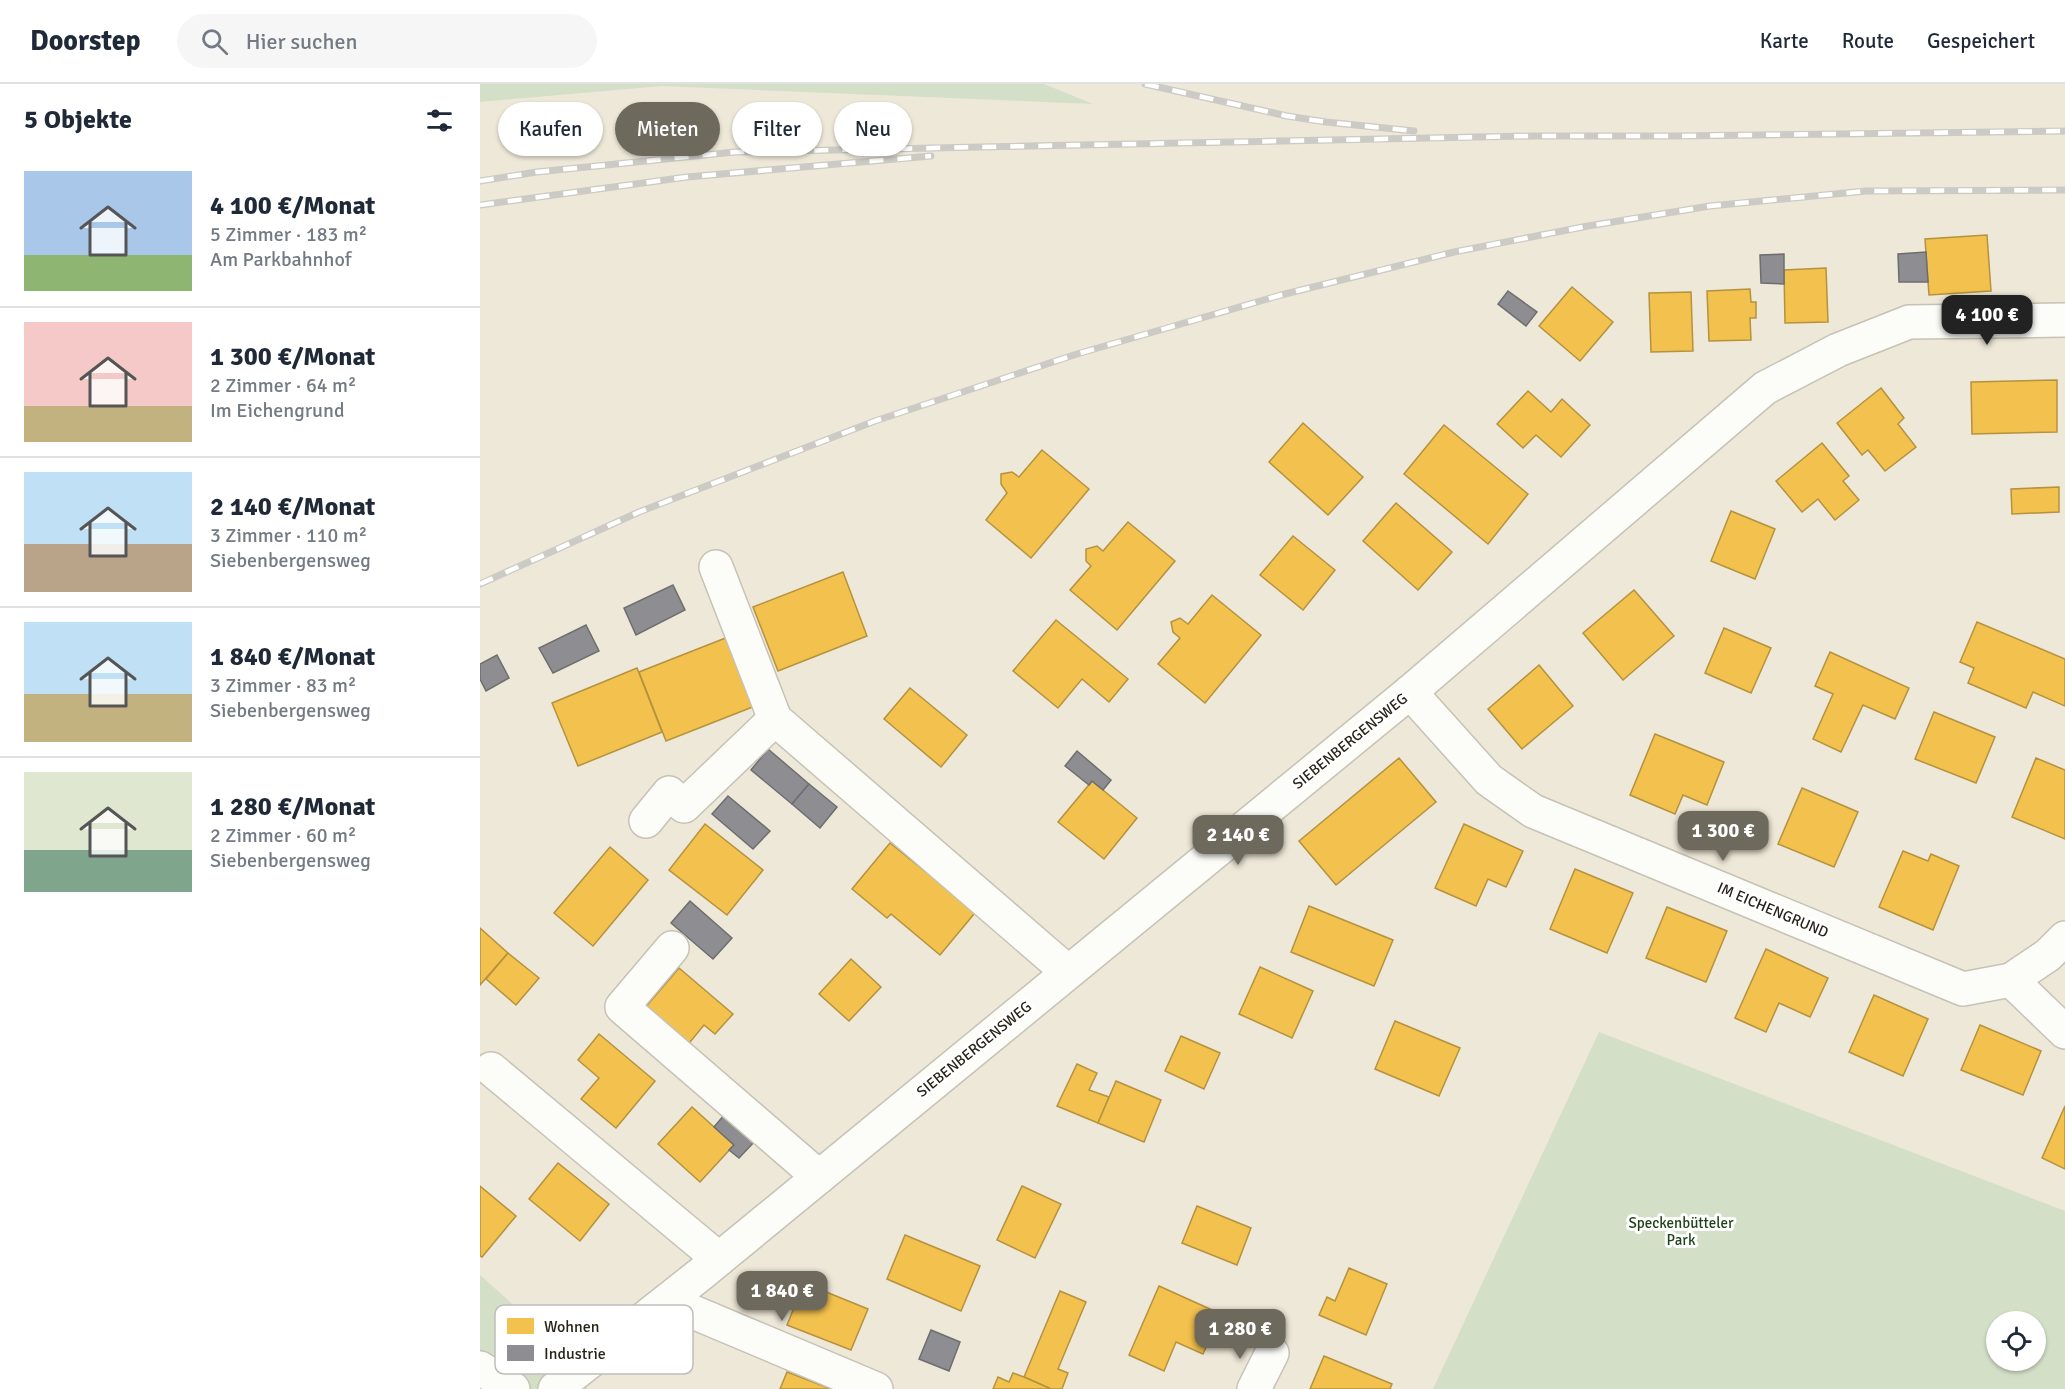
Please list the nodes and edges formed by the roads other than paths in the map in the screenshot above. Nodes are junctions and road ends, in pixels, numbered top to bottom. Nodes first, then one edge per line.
1 (2065, 320) edge
2 (716, 567) dead end
3 (1410, 692) junction
4 (775, 719) junction
5 (646, 821) dead end
6 (2065, 938) edge
7 (672, 948) dead end
8 (1068, 972) junction
9 (2011, 980) junction
10 (2065, 1032) edge
11 (491, 1069) dead end
12 (819, 1177) junction
13 (719, 1259) junction
14 (667, 1301) junction
15 (662, 1305) edge
16 (676, 1305) edge
17 (693, 1312) edge
18 (1272, 1353) dead end
19 (480, 1368) edge
20 (574, 1374) edge
21 (513, 1389) edge
22 (555, 1389) edge
23 (876, 1389) edge
24 (1254, 1389) edge

1 - 3 street, SIEBENBERGENSWEG
2 - 4 street
3 - 8 street, SIEBENBERGENSWEG
3 - 9 street, IM EICHENGRUND
4 - 5 street
4 - 8 street
6 - 9 street, IM EICHENGRUND
7 - 12 street
8 - 12 street, SIEBENBERGENSWEG
9 - 10 street
11 - 13 street
12 - 13 street, SIEBENBERGENSWEG
13 - 14 street, SIEBENBERGENSWEG
14 - 15 street, SIEBENBERGENSWEG
14 - 16 street
17 - 23 street
18 - 24 street
19 - 21 street
20 - 22 street, SIEBENBERGENSWEG

